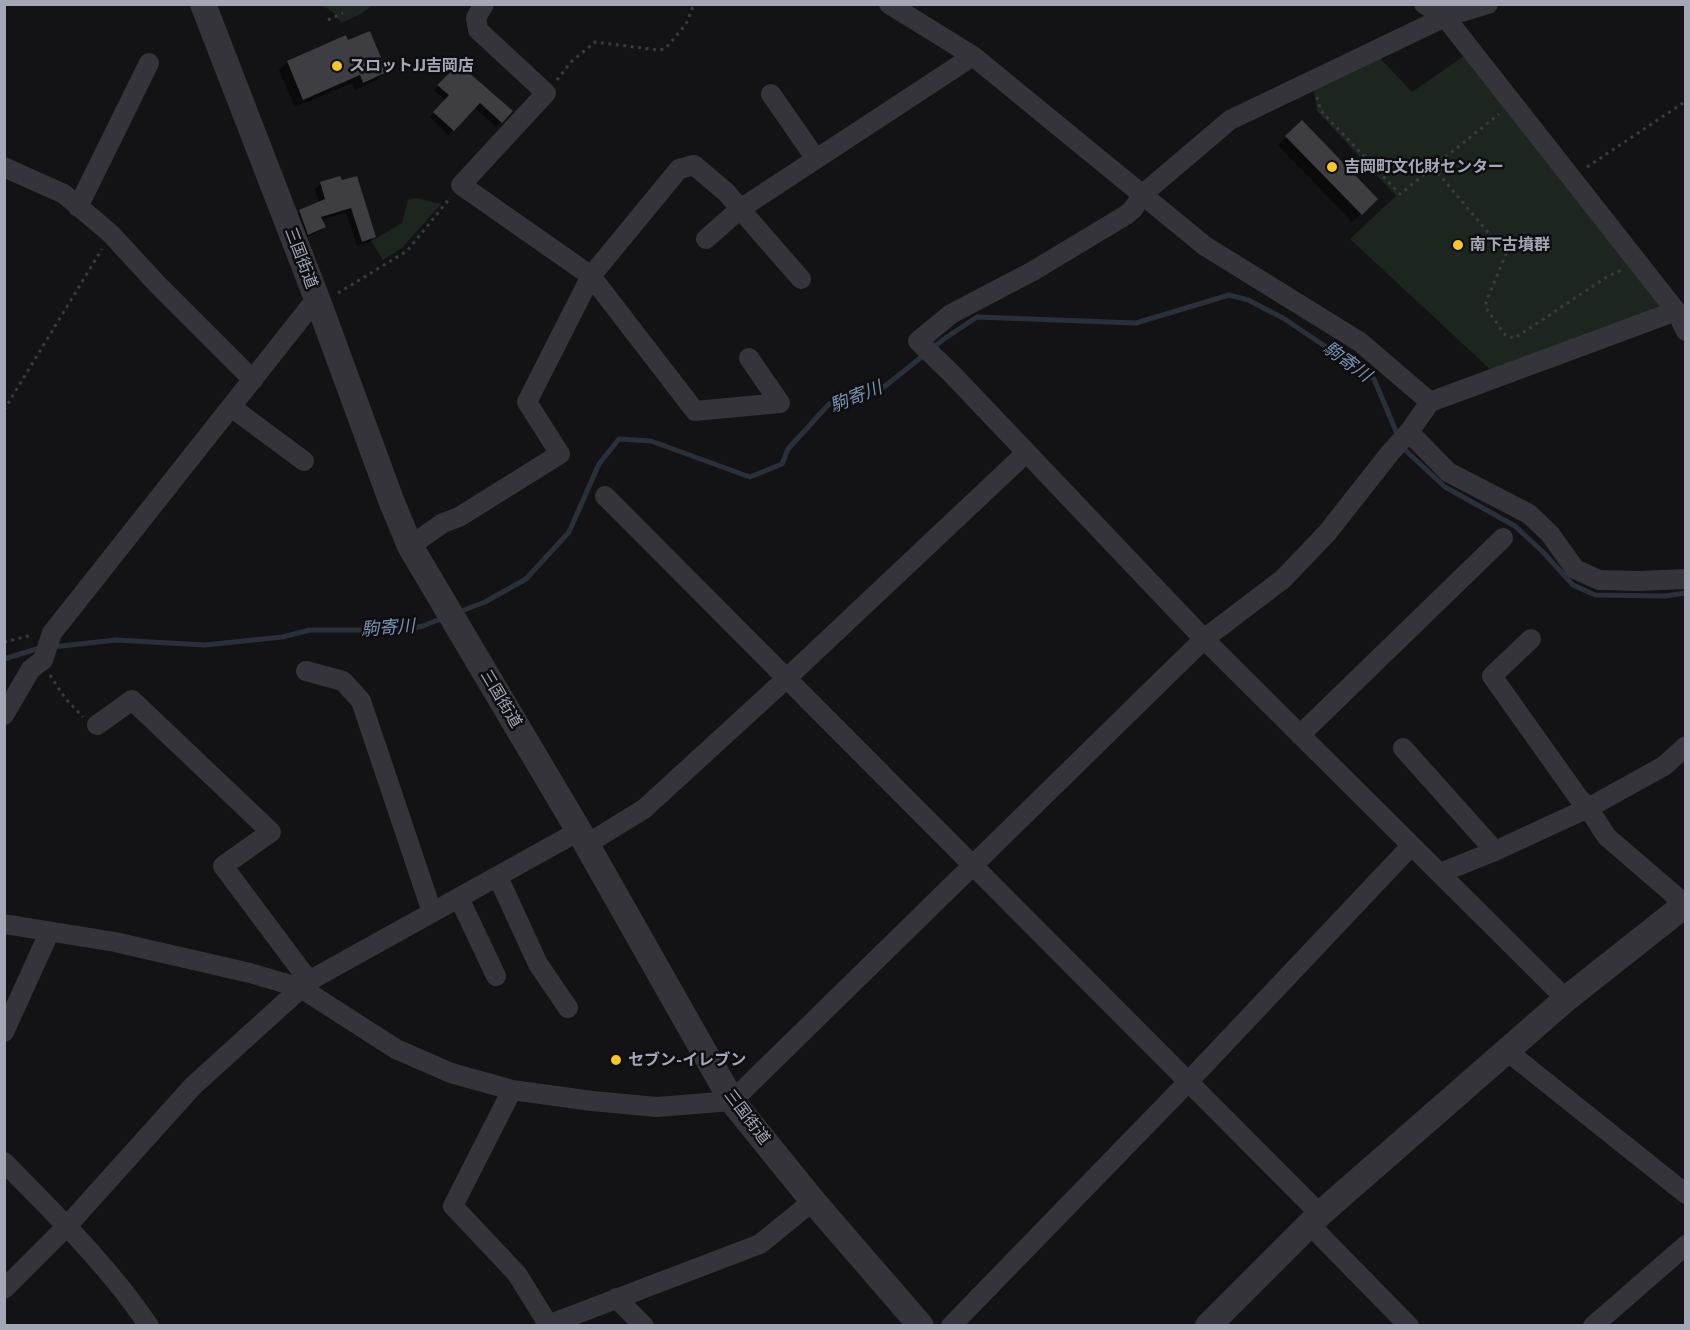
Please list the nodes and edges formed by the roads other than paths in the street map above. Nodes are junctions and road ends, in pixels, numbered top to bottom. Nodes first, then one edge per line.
1 (203, 4) edge
2 (484, 4) edge
3 (889, 4) edge
4 (1424, 4) edge
5 (1488, 4) edge
6 (1444, 17) junction
7 (973, 56) junction
8 (148, 63) dead end
9 (771, 94) dead end
10 (816, 159) junction
11 (4, 167) edge
12 (1143, 194) junction
13 (78, 207) junction
14 (740, 209) junction
15 (706, 239) dead end
16 (591, 276) junction
17 (801, 279) dead end
18 (318, 301) junction
19 (1676, 311) junction
20 (1686, 331) edge
21 (749, 358) dead end
22 (253, 380) junction
23 (1430, 402) junction
24 (231, 407) junction
25 (1409, 432) junction
26 (1026, 453) junction
27 (304, 462) dead end
28 (605, 496) dead end
29 (1503, 538) dead end
30 (410, 546) junction
31 (1686, 579) edge
32 (1204, 639) junction
33 (1531, 639) dead end
34 (306, 671) dead end
35 (787, 678) junction
36 (4, 715) edge
37 (97, 725) road end
38 (1300, 735) junction
39 (1686, 746) edge
40 (1403, 748) dead end
41 (1588, 808) junction
42 (583, 838) junction
43 (1411, 846) junction
44 (1495, 851) junction
45 (973, 866) junction
46 (1440, 873) junction
47 (498, 877) junction
48 (459, 898) junction
49 (1685, 904) edge
50 (432, 912) junction
51 (4, 924) edge
52 (49, 933) junction
53 (496, 976) dead end
54 (302, 988) junction
55 (1566, 999) junction
56 (568, 1008) dead end
57 (4, 1032) edge
58 (1507, 1051) junction
59 (1188, 1082) junction
60 (512, 1090) junction
61 (732, 1101) junction
62 (4, 1162) edge
63 (1686, 1194) edge
64 (813, 1201) junction
65 (1315, 1220) junction
66 (67, 1226) junction
67 (1686, 1245) edge
68 (4, 1289) edge
69 (616, 1298) junction
70 (915, 1323) edge
71 (546, 1325) edge
72 (148, 1326) edge
73 (644, 1326) edge
74 (951, 1326) edge
75 (1208, 1326) edge
76 (1409, 1326) edge
77 (1593, 1326) edge

1 - 18 street, 三国街道
2 - 16 street
3 - 7 street
4 - 6 street
5 - 6 street
6 - 12 street
6 - 19 street
7 - 10 street
7 - 12 street
8 - 13 street
9 - 10 street
10 - 14 street
11 - 13 street
12 - 23 street
12 - 26 street
13 - 22 street
14 - 15 street
14 - 16 street
14 - 17 street
16 - 21 street
16 - 30 street
18 - 22 street
18 - 30 street, 三国街道
19 - 20 street
19 - 23 street
22 - 24 street
23 - 25 street
24 - 27 street
24 - 36 street
25 - 31 street
25 - 32 street
26 - 32 street
26 - 35 street
28 - 35 street
29 - 38 street
30 - 42 street, 三国街道
32 - 38 street
32 - 45 street
33 - 41 street
34 - 50 street
35 - 42 street
35 - 45 street
37 - 54 street
38 - 43 street
39 - 41 street
40 - 44 street
41 - 44 street
41 - 49 street
42 - 47 street
42 - 61 street, 三国街道
43 - 46 street
43 - 59 street
44 - 46 street
45 - 59 street
45 - 61 street
46 - 55 street
47 - 48 street
47 - 56 street
48 - 50 street
48 - 53 street
49 - 55 street
50 - 54 street
51 - 52 street
52 - 54 street
52 - 57 street
54 - 60 street
54 - 66 street
55 - 58 street
58 - 63 street
58 - 65 street
59 - 65 street
59 - 74 street
60 - 61 street
60 - 71 street
61 - 64 street, 三国街道
62 - 66 street
64 - 69 street
64 - 70 street, 三国街道
65 - 75 street
65 - 76 street
66 - 68 street
66 - 72 street
67 - 77 street
69 - 71 street
69 - 73 street

